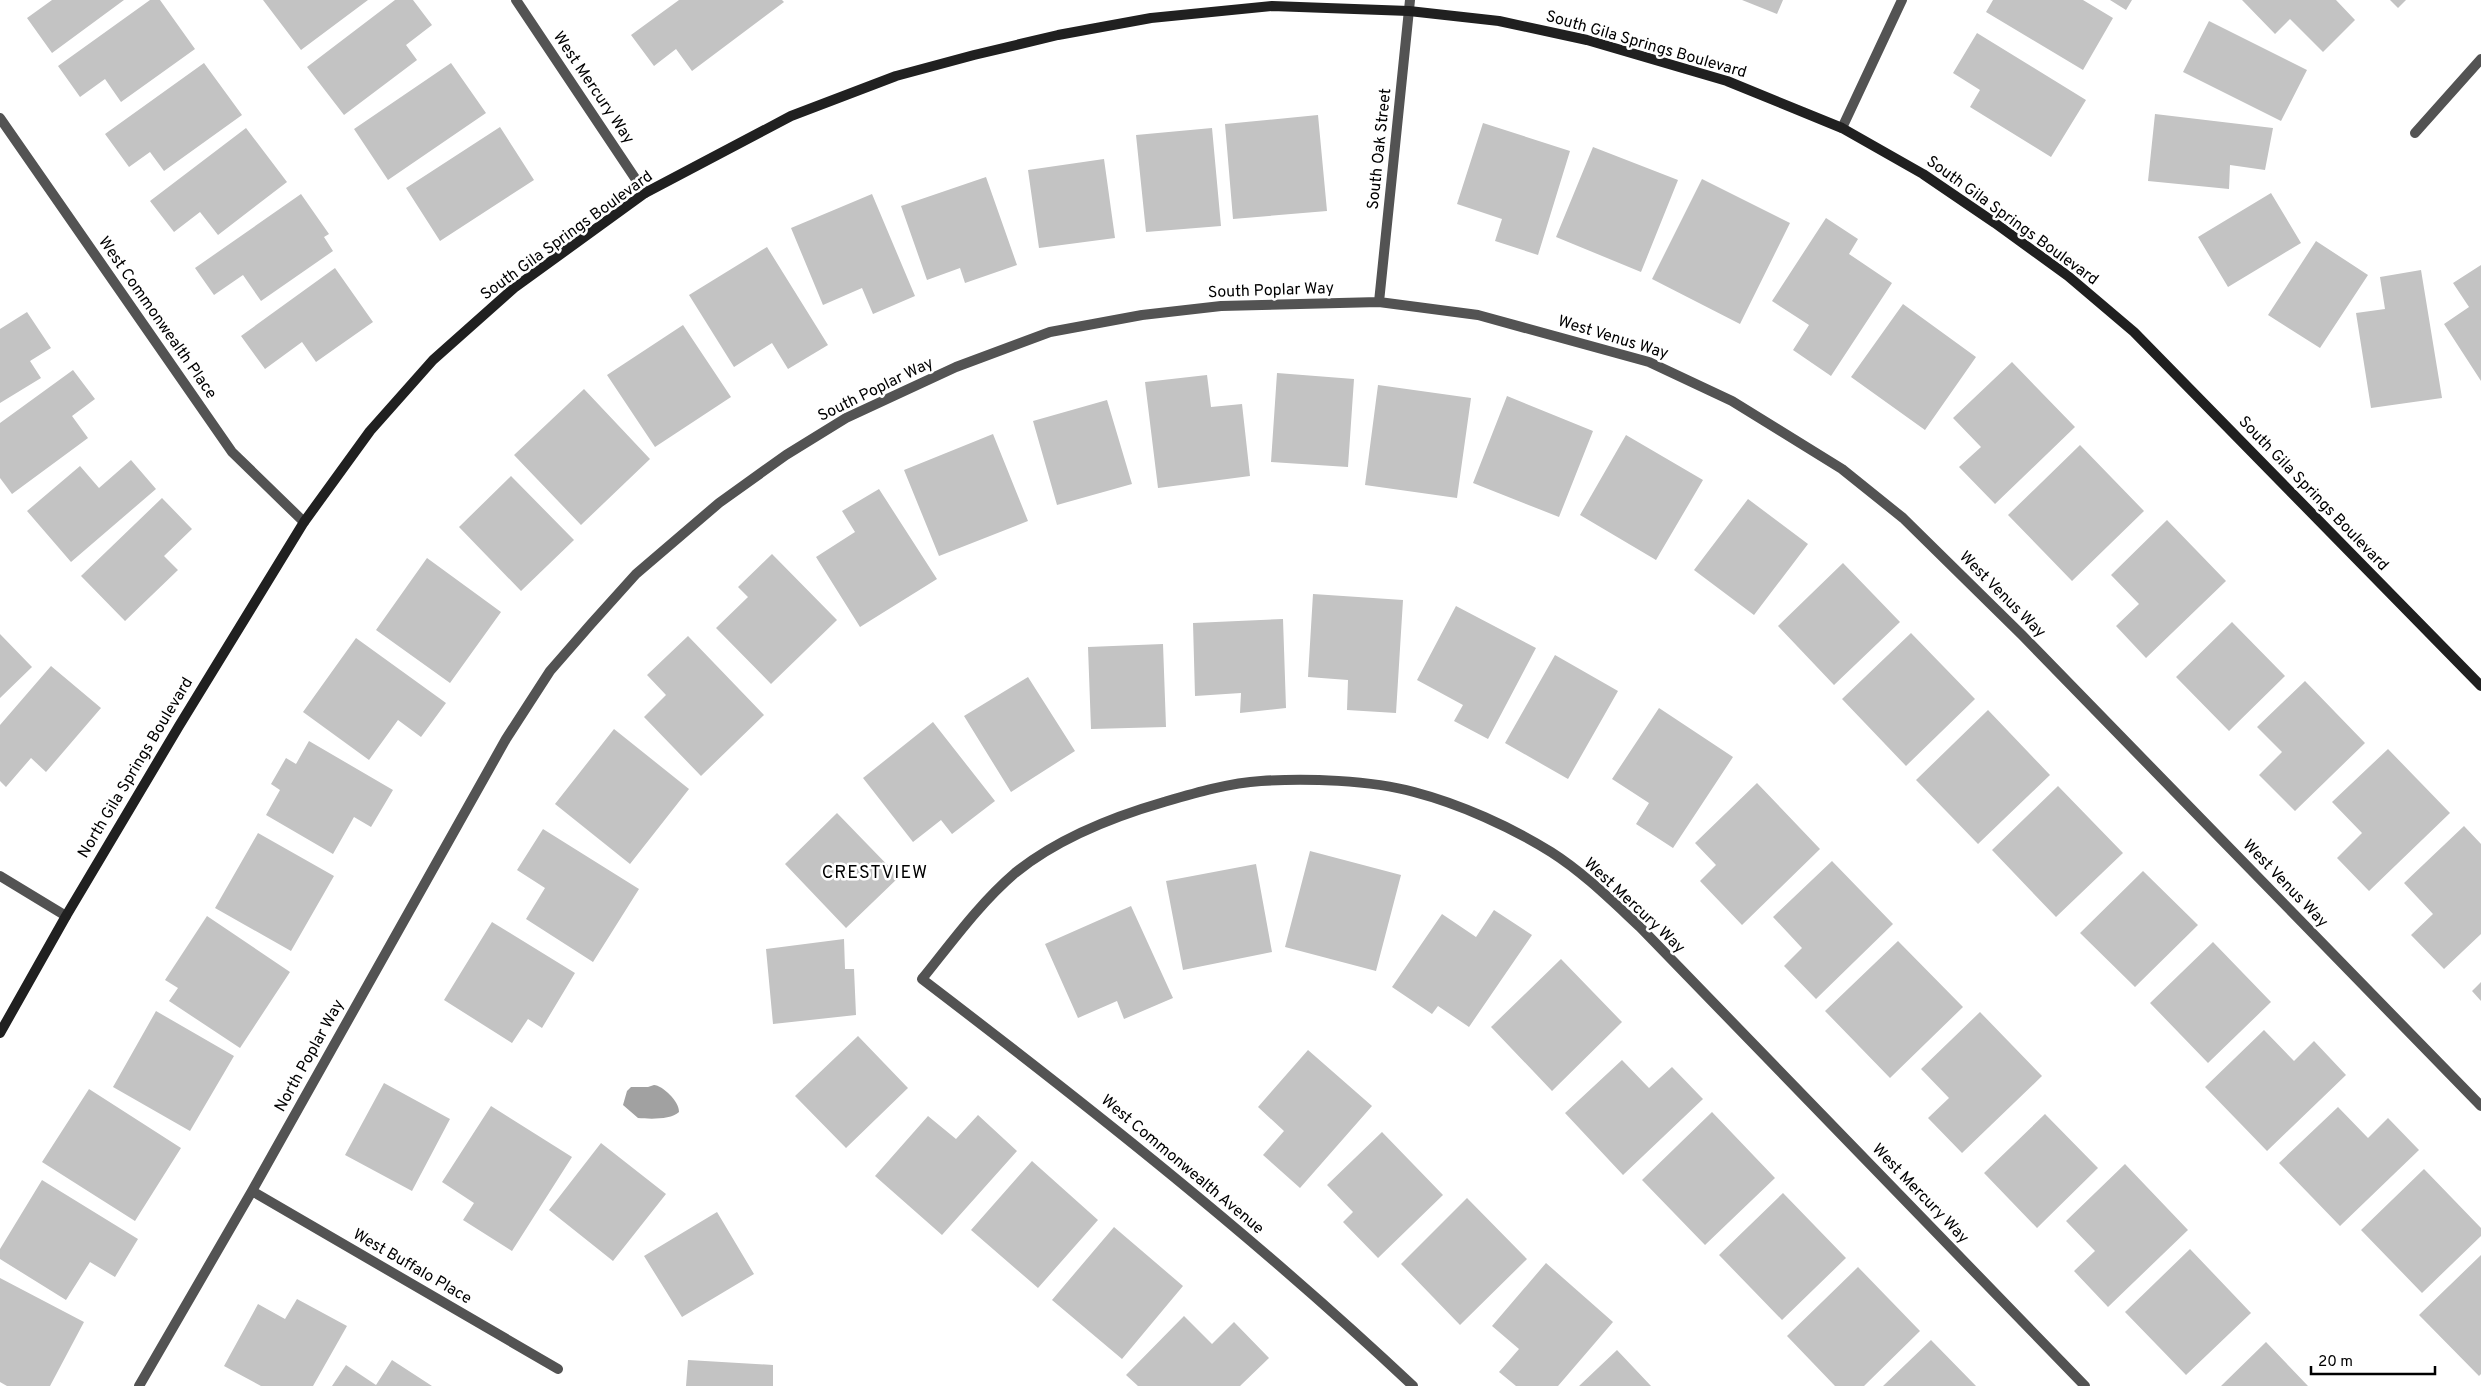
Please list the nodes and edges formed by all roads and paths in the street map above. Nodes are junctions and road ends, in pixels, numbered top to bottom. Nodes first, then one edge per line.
1 (516, 0) edge
2 (1410, 0) edge
3 (1902, 0) edge
4 (1409, 11) junction
5 (2481, 59) edge
6 (0, 118) edge
7 (1842, 128) junction
8 (2415, 133) dead end
9 (645, 193) junction
10 (1379, 302) junction
11 (304, 522) junction
12 (2481, 686) edge
13 (506, 739) joint
14 (0, 876) edge
15 (66, 916) junction
16 (922, 979) joint
17 (0, 1033) edge
18 (2481, 1106) edge
19 (252, 1191) junction
20 (558, 1369) dead end
21 (139, 1386) edge
22 (1413, 1386) edge
23 (2085, 1386) edge

1 - 9 street, West Mercury Way
2 - 4 street, South Oak Street
3 - 7 street
4 - 7 street, South Gila Springs Boulevard
4 - 9 street, South Gila Springs Boulevard
4 - 10 street, South Oak Street
5 - 8 street
6 - 11 street, West Commonwealth Place
7 - 12 street, South Gila Springs Boulevard
9 - 11 street, South Gila Springs Boulevard
10 - 13 street, South Poplar Way
10 - 18 street, West Venus Way
11 - 15 street, North Gila Springs Boulevard
13 - 19 street, North Poplar Way
14 - 15 street
15 - 17 street, North Gila Springs Boulevard
16 - 22 street, West Commonwealth Avenue
16 - 23 street, West Mercury Way
19 - 20 street, West Buffalo Place
19 - 21 street, North Poplar Way

